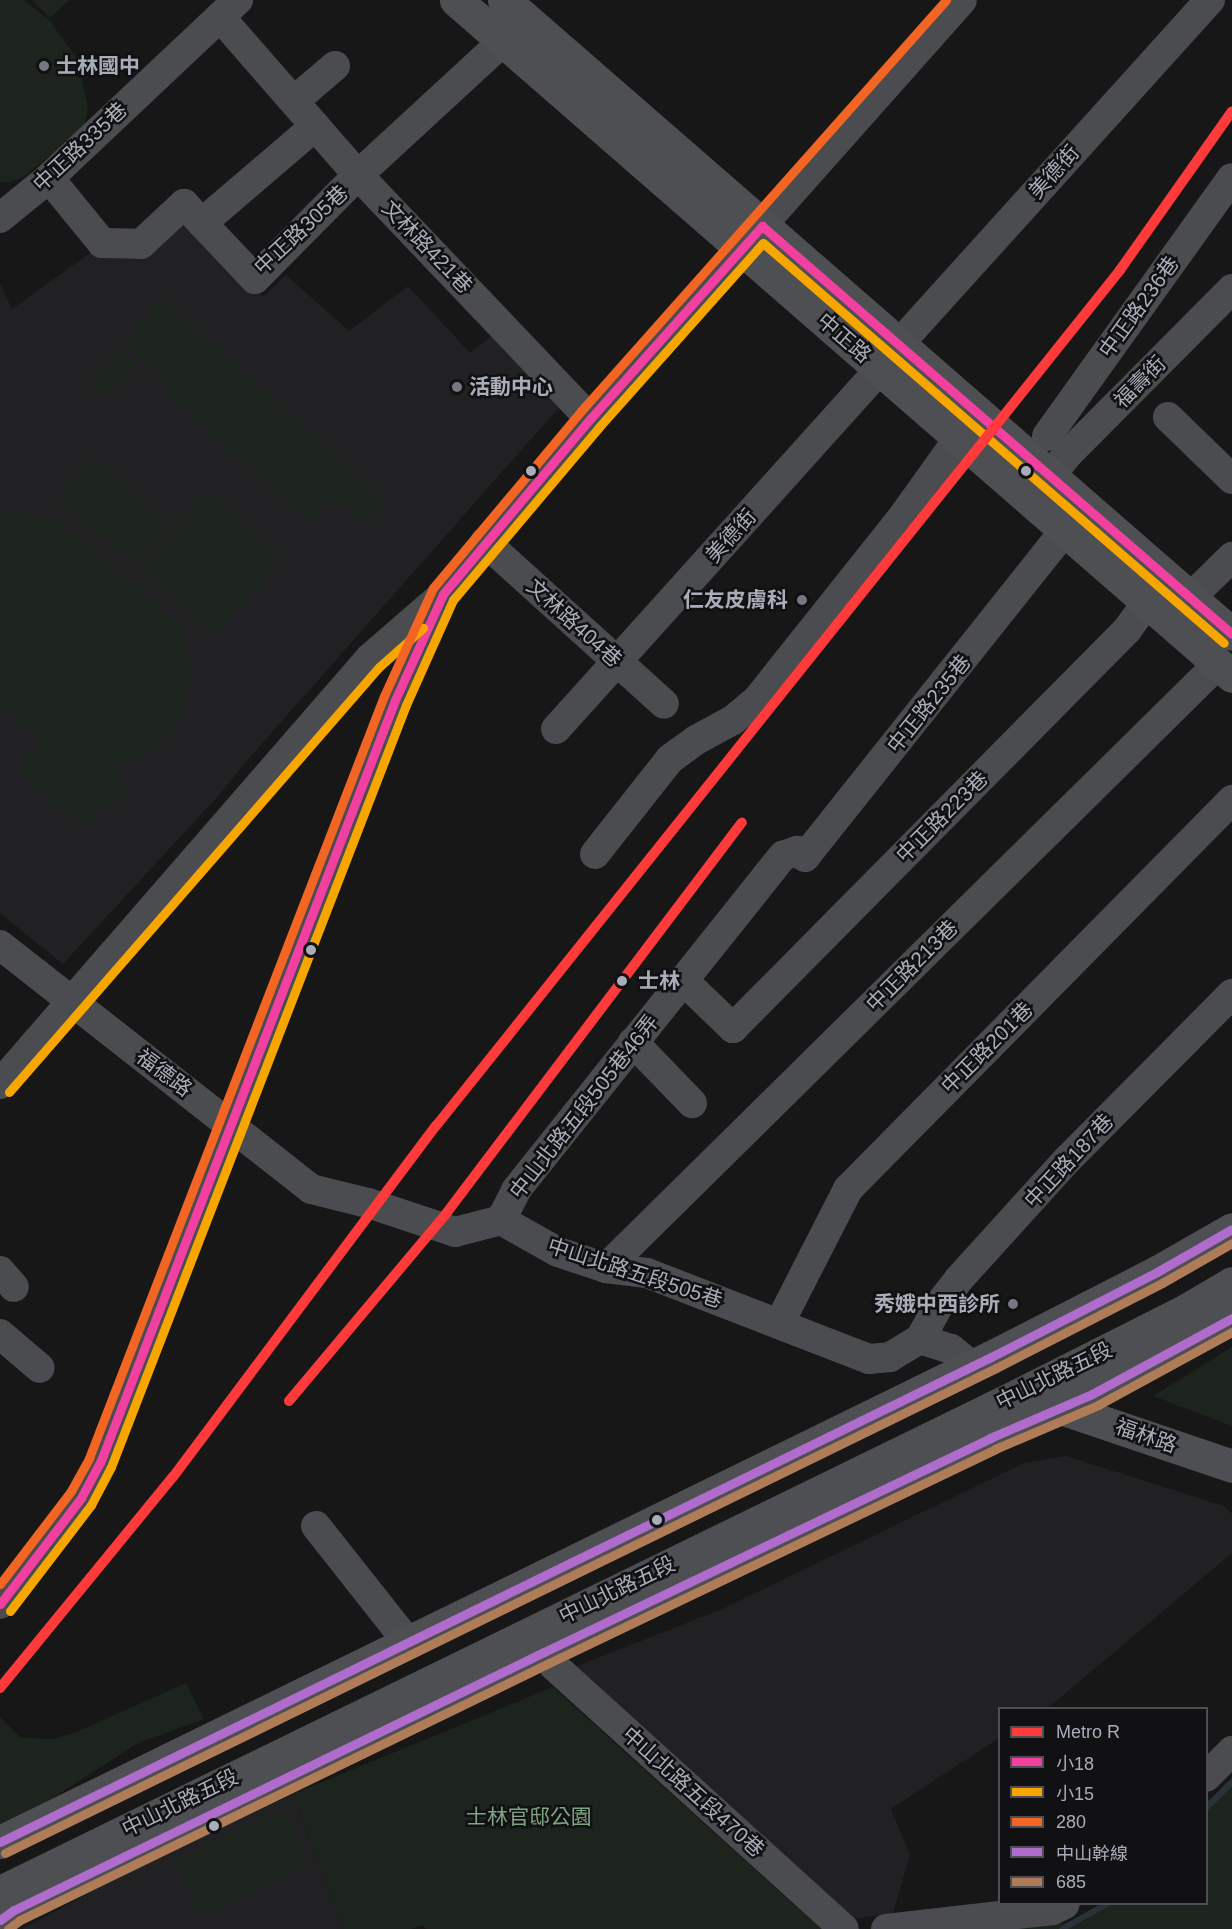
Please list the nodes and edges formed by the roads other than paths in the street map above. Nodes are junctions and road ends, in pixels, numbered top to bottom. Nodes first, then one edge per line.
1 (456, 0) edge
2 (504, 0) edge
3 (962, 0) edge
4 (1210, 0) edge
5 (229, 9) edge
6 (503, 41) junction
7 (335, 66) dead end
8 (294, 101) junction
9 (315, 126) junction
10 (358, 175) junction
11 (49, 178) junction
12 (1232, 178) edge
13 (0, 218) edge
14 (202, 223) junction
15 (752, 237) junction
16 (1232, 289) edge
17 (889, 356) junction
18 (1168, 417) dead end
19 (590, 419) junction
20 (1047, 436) dead end
21 (959, 438) junction
22 (1050, 476) junction
23 (1232, 479) edge
24 (1065, 530) junction
25 (485, 542) junction
26 (1232, 557) edge
27 (443, 594) junction
28 (1190, 598) junction
29 (1147, 602) junction
30 (1232, 634) edge
31 (616, 660) junction
32 (1225, 670) edge
33 (664, 704) dead end
34 (555, 729) dead end
35 (1232, 800) edge
36 (595, 854) dead end
37 (783, 856) joint
38 (0, 945) edge
39 (684, 981) junction
40 (1232, 994) edge
41 (71, 1002) junction
42 (633, 1042) junction
43 (0, 1084) edge
44 (692, 1103) dead end
45 (232, 1125) junction
46 (501, 1220) junction
47 (1232, 1229) edge
48 (1232, 1261) edge
49 (606, 1268) junction
50 (1232, 1283) edge
51 (1232, 1318) edge
52 (779, 1324) junction
53 (0, 1334) edge
54 (920, 1339) junction
55 (40, 1368) dead end
56 (995, 1381) junction
57 (1059, 1407) junction
58 (1232, 1466) edge
59 (805, 1487) junction
60 (316, 1526) dead end
61 (569, 1576) junction
62 (0, 1604) edge
63 (406, 1644) junction
64 (544, 1652) junction
65 (1232, 1751) edge
66 (1208, 1775) edge
67 (0, 1842) edge
68 (0, 1867) edge
69 (0, 1892) edge
70 (1063, 1905) edge
71 (0, 1920) edge
72 (844, 1929) edge
73 (886, 1929) edge

1 - 6 main road, 中正路
2 - 15 main road, 中正路
3 - 15 street
4 - 17 street, 美德街
5 - 8 street, 文林路421巷
5 - 11 street, 中正路335巷
6 - 10 street, 中正路305巷
6 - 15 main road, 中正路
7 - 8 street
8 - 9 street, 文林路421巷
9 - 10 street, 文林路421巷
9 - 14 street
10 - 14 street, 中正路305巷
10 - 19 street, 文林路421巷
11 - 13 street, 中正路335巷
11 - 14 street, 中正路305巷
12 - 20 street, 中正路236巷
15 - 17 main road, 中正路
15 - 19 street
16 - 22 street, 福壽街
17 - 21 main road, 中正路
17 - 22 main road, 中正路
17 - 31 street, 美德街
18 - 23 street
19 - 25 street
21 - 24 main road, 中正路
21 - 36 street
22 - 28 main road, 中正路
24 - 29 main road, 中正路
24 - 37 street, 中正路235巷
25 - 27 street
25 - 31 street, 文林路404巷
26 - 28 street
27 - 41 street
27 - 45 street
28 - 30 main road, 中正路
29 - 32 main road, 中正路
29 - 39 street, 中正路223巷
31 - 33 street, 文林路404巷
31 - 34 street, 美德街
32 - 49 street, 中正路213巷
35 - 52 street, 中正路201巷
37 - 39 street, 中山北路五段505巷46弄
38 - 41 street, 福德路
39 - 42 street, 中山北路五段505巷46弄
40 - 54 street, 中正路187巷
41 - 43 street
41 - 45 street, 福德路
42 - 44 street
42 - 46 street, 中山北路五段505巷46弄
45 - 46 street, 福德路
45 - 62 street
46 - 49 street, 中山北路五段505巷
47 - 56 main road, 中山北路五段
48 - 56 main road, 中山北路五段
49 - 52 street, 中山北路五段505巷
50 - 56 main road, 中山北路五段
51 - 57 main road, 中山北路五段
52 - 54 street, 中山北路五段505巷
53 - 55 street
54 - 56 street
56 - 57 main road
56 - 59 main road, 中山北路五段
57 - 58 main road, 福林路
57 - 59 main road, 中山北路五段
59 - 61 main road, 中山北路五段
59 - 64 main road, 中山北路五段
59 - 69 main road, 中山北路五段
60 - 63 street
61 - 63 main road, 中山北路五段
61 - 68 main road, 中山北路五段
63 - 67 main road, 中山北路五段
64 - 71 main road, 中山北路五段
64 - 72 street, 中山北路五段470巷
65 - 66 street
70 - 73 street

